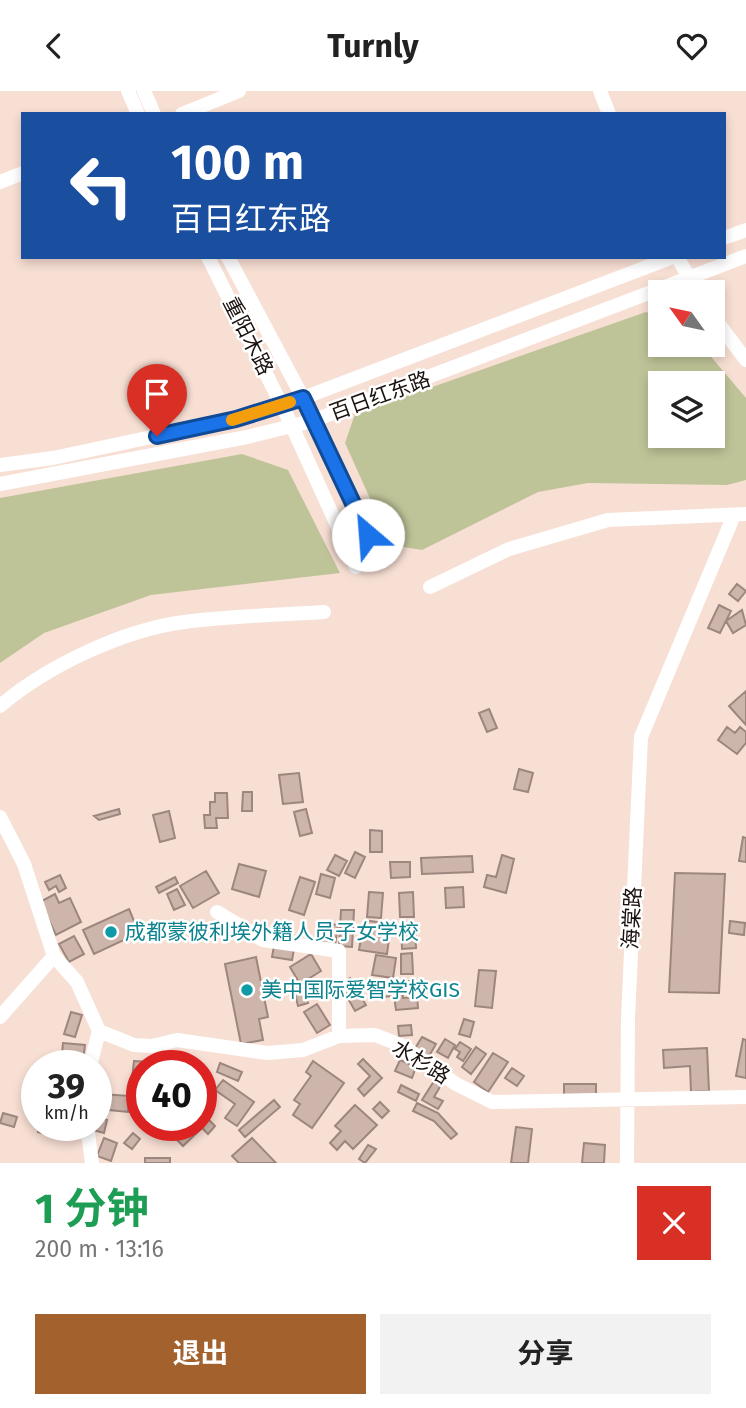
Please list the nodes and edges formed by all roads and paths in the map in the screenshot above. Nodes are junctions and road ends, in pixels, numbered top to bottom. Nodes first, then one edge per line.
1 (128, 91) edge
2 (144, 91) edge
3 (239, 91) edge
4 (600, 91) edge
5 (137, 112) edge
6 (152, 112) edge
7 (187, 112) edge
8 (608, 112) edge
9 (21, 174) edge
10 (0, 182) edge
11 (746, 230) edge
12 (726, 237) edge
13 (746, 256) edge
14 (209, 259) edge
15 (229, 259) edge
16 (670, 259) edge
17 (676, 259) edge
18 (689, 278) junction
19 (725, 332) edge
20 (746, 360) edge
21 (303, 398) junction
22 (282, 405) junction
23 (312, 421) junction
24 (292, 426) junction
25 (0, 465) edge
26 (0, 484) edge
27 (740, 515) edge
28 (379, 558) dead end
29 (356, 567) dead end
30 (430, 587) dead end
31 (324, 612) dead end
32 (0, 706) edge
33 (0, 817) edge
34 (217, 912) dead end
35 (54, 956) junction
36 (0, 1017) edge
37 (99, 1031) junction
38 (339, 1036) junction
39 (94, 1050) edge
40 (746, 1097) edge
41 (628, 1100) junction
42 (89, 1141) edge
43 (92, 1163) edge
44 (627, 1163) edge

1 - 5 street
2 - 6 street
3 - 7 street
4 - 8 street
9 - 10 street
11 - 12 street
13 - 18 street, 百日红东路
14 - 22 street, 重阳木路
15 - 21 street, 重阳木路
16 - 21 street, 百日红东路
17 - 18 street
18 - 23 street, 百日红东路
19 - 20 street
21 - 22 street, 百日红东路
21 - 23 street, 重阳木路
22 - 24 street, 重阳木路
22 - 25 street, 百日红东路
23 - 24 street, 百日红东路
23 - 28 street, 重阳木路
24 - 26 street, 百日红东路
24 - 29 street, 重阳木路
27 - 30 street
27 - 41 street, 海棠路
31 - 32 street
33 - 35 street
34 - 38 street
35 - 36 street
35 - 37 street
37 - 38 street, 水杉路
37 - 39 street
38 - 41 street, 水杉路
40 - 41 street, 水杉路
41 - 44 street, 海棠路
42 - 43 street

